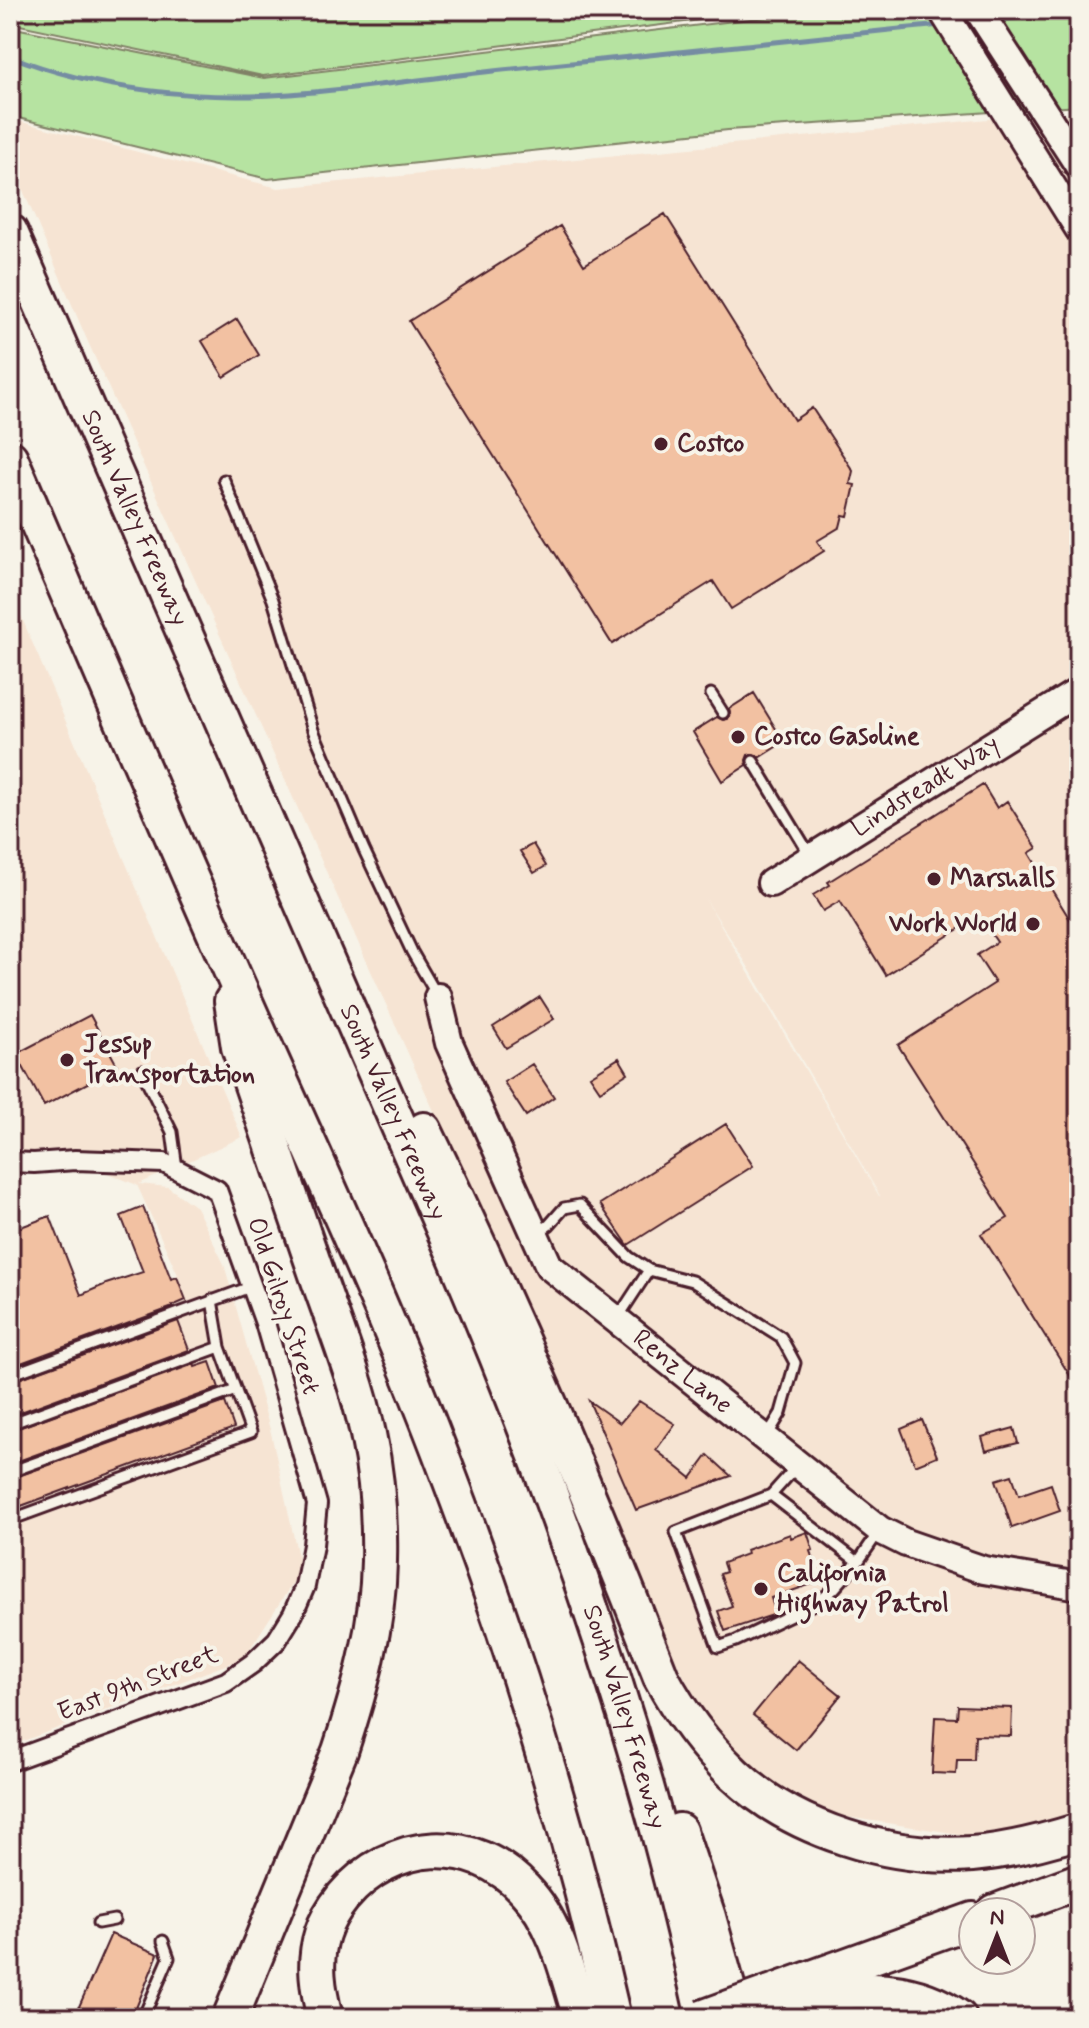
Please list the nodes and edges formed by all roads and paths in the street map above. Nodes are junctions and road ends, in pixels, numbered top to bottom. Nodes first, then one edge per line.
1 (942, 10) edge
2 (978, 10) edge
3 (1079, 166) edge
4 (1077, 224) edge
5 (10, 232) edge
6 (10, 458) edge
7 (224, 480) dead end
8 (200, 669) junction
9 (1079, 691) edge
10 (711, 694) dead end
11 (723, 713) dead end
12 (753, 761) dead end
13 (812, 858) junction
14 (771, 883) dead end
15 (227, 961) junction
16 (438, 997) joint
17 (142, 1071) dead end
18 (10, 1162) edge
19 (34, 1163) junction
20 (177, 1170) junction
21 (10, 1172) edge
22 (535, 1235) junction
23 (649, 1270) junction
24 (253, 1286) junction
25 (212, 1300) junction
26 (616, 1320) junction
27 (220, 1347) junction
28 (10, 1375) edge
29 (236, 1390) junction
30 (10, 1424) edge
31 (765, 1439) junction
32 (798, 1464) junction
33 (10, 1472) edge
34 (771, 1495) junction
35 (10, 1520) edge
36 (880, 1530) junction
37 (571, 1551) junction
38 (858, 1562) junction
39 (1079, 1586) edge
40 (277, 1640) joint
41 (10, 1761) edge
42 (1079, 1831) edge
43 (1079, 1883) edge
44 (1037, 1898) edge
45 (114, 1920) dead end
46 (98, 1923) dead end
47 (957, 1926) edge
48 (163, 1941) dead end
49 (765, 1995) junction
50 (143, 2018) edge
51 (230, 2018) edge
52 (325, 2018) edge
53 (581, 2018) edge
54 (613, 2018) edge
55 (703, 2018) edge
56 (736, 2018) edge
57 (959, 2018) edge

1 - 4 street
2 - 3 street
5 - 8 highway, South Valley Freeway
6 - 15 highway
7 - 16 lane
8 - 37 highway, South Valley Freeway
8 - 42 highway
9 - 13 street, Lindsteadt Way
10 - 11 lane
12 - 13 lane
13 - 14 street, Lindsteadt Way
15 - 51 highway
15 - 54 highway
16 - 22 street, Renz Lane
17 - 20 lane
18 - 19 street, Old Gilroy Street
19 - 20 street, Old Gilroy Street
19 - 21 street
20 - 24 street, Old Gilroy Street
22 - 23 lane
22 - 26 street, Renz Lane
23 - 26 lane
23 - 31 lane
24 - 25 lane
24 - 40 street, Old Gilroy Street
25 - 27 lane
25 - 28 lane
26 - 31 street, Renz Lane
27 - 29 lane
27 - 30 lane
29 - 33 lane
29 - 35 lane
31 - 32 street, Renz Lane
32 - 34 lane
32 - 36 street, Renz Lane
34 - 38 lane
34 - 38 lane
36 - 38 lane
36 - 39 street, Renz Lane
37 - 55 highway, South Valley Freeway
37 - 56 highway
40 - 41 street, East 9th Street
43 - 44 highway
45 - 46 lane
47 - 49 highway
48 - 50 lane
49 - 55 highway, bridge
49 - 57 highway
52 - 53 highway

